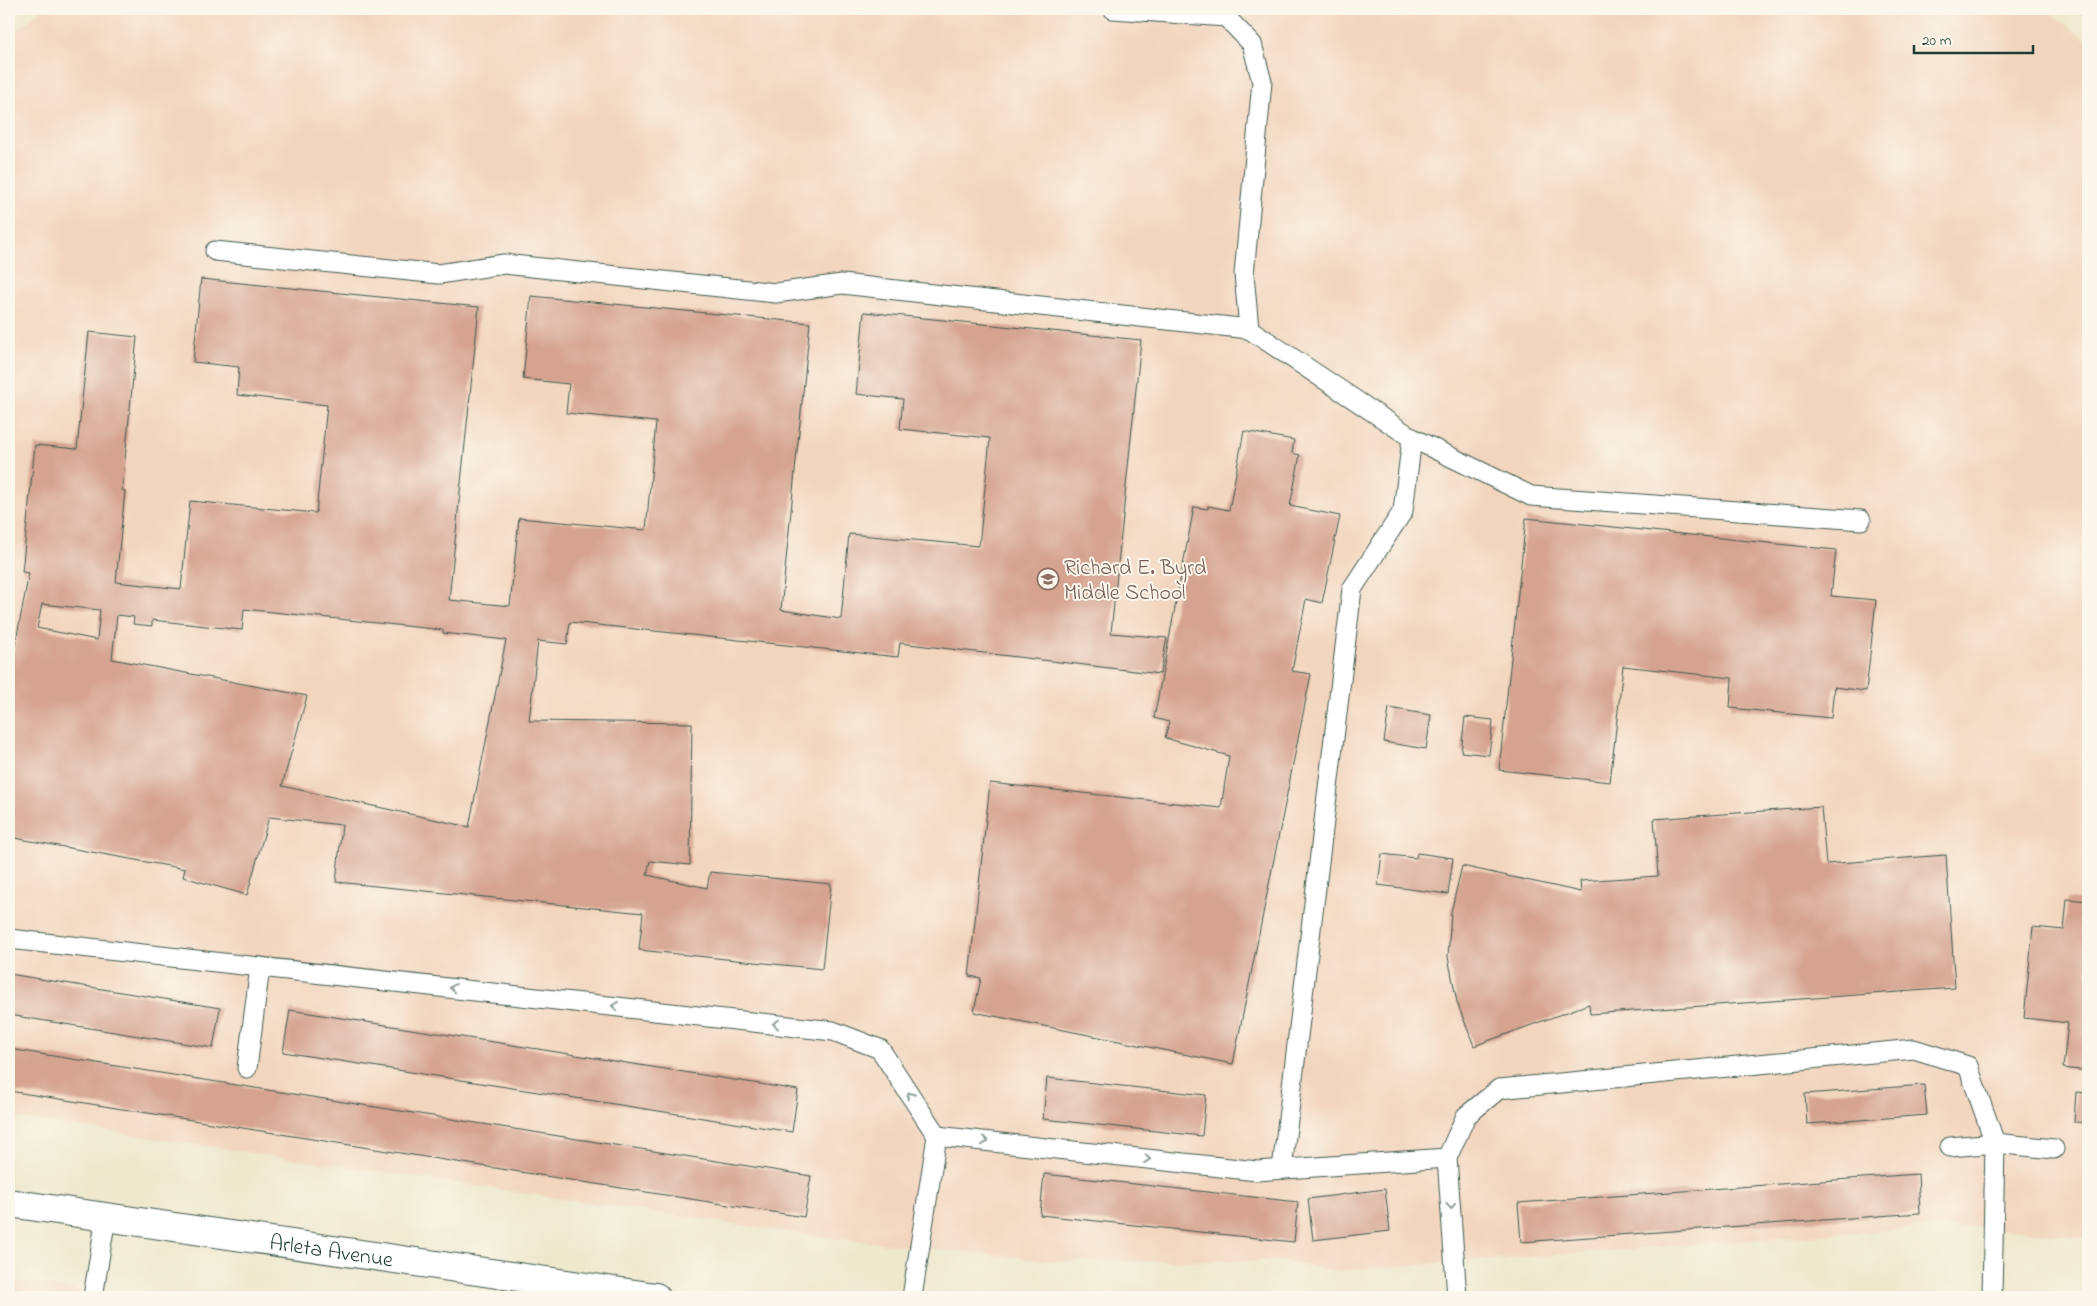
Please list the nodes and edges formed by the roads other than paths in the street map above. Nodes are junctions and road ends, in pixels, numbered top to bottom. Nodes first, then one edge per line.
1 (1113, 9) edge
2 (215, 251) dead end
3 (1249, 329) junction
4 (1412, 438) junction
5 (1861, 520) dead end
6 (9, 939) edge
7 (260, 967) junction
8 (247, 1068) dead end
9 (937, 1136) junction
10 (1995, 1143) junction
11 (1950, 1147) dead end
12 (2054, 1149) dead end
13 (1447, 1158) junction
14 (1282, 1169) junction
15 (9, 1202) edge
16 (106, 1217) junction
17 (93, 1297) edge
18 (656, 1297) edge
19 (912, 1297) edge
20 (1457, 1297) edge
21 (1992, 1297) edge

1 - 3 lane
2 - 3 lane
3 - 4 lane
4 - 5 lane
4 - 14 lane
6 - 7 lane
7 - 8 lane
9 -> 7 lane
9 -> 14 lane
9 - 19 lane
10 - 11 lane
10 - 12 lane
10 - 13 lane
10 - 21 lane
13 - 14 lane
13 -> 20 lane
15 - 16 main road, Arleta Avenue
16 - 17 lane
16 - 18 main road, Arleta Avenue

